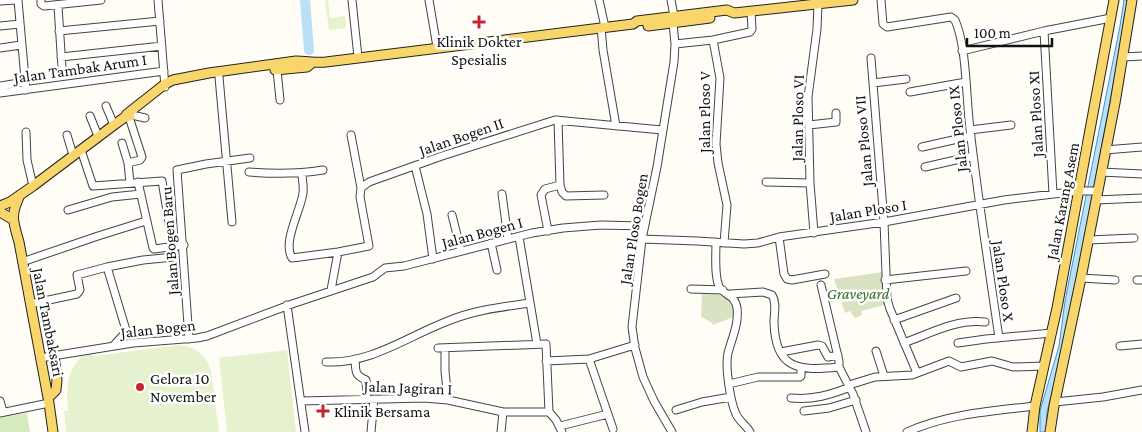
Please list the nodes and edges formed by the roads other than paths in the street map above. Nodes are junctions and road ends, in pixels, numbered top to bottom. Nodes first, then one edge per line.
1 (18, 0) edge
2 (41, 0) edge
3 (101, 0) edge
4 (158, 0) edge
5 (352, 0) edge
6 (429, 0) edge
7 (599, 0) edge
8 (671, 0) edge
9 (853, 0) edge
10 (881, 0) edge
11 (1114, 0) edge
12 (1132, 0) edge
13 (0, 1) edge
14 (818, 4) junction
15 (58, 6) junction
16 (751, 11) junction
17 (1111, 18) junction
18 (674, 20) junction
19 (160, 21) junction
20 (20, 24) junction
21 (0, 26) edge
22 (603, 27) junction
23 (59, 30) junction
24 (1044, 31) junction
25 (713, 40) junction
26 (675, 44) junction
27 (21, 45) junction
28 (162, 46) junction
29 (436, 47) junction
30 (0, 48) edge
31 (962, 51) junction
32 (1142, 56) edge
33 (61, 57) junction
34 (1123, 57) junction
35 (358, 58) junction
36 (871, 58) dead end
37 (312, 63) junction
38 (62, 68) dead end
39 (277, 70) junction
40 (164, 71) junction
41 (219, 77) junction
42 (906, 79) dead end
43 (966, 82) junction
44 (872, 83) junction
45 (0, 86) edge
46 (26, 86) junction
47 (165, 86) junction
48 (910, 92) dead end
49 (0, 93) edge
50 (280, 100) dead end
51 (106, 106) dead end
52 (836, 113) dead end
53 (90, 116) dead end
54 (129, 116) junction
55 (145, 118) dead end
56 (558, 120) junction
57 (114, 125) junction
58 (808, 125) junction
59 (1011, 125) dead end
60 (616, 126) junction
61 (662, 130) junction
62 (26, 132) dead end
63 (970, 133) junction
64 (67, 135) dead end
65 (351, 135) dead end
66 (98, 136) junction
67 (122, 143) dead end
68 (922, 147) dead end
69 (1142, 147) edge
70 (1105, 150) junction
71 (77, 153) junction
72 (973, 156) junction
73 (250, 158) dead end
74 (128, 163) junction
75 (226, 163) junction
76 (415, 166) junction
77 (925, 166) dead end
78 (323, 170) dead end
79 (249, 172) dead end
80 (1101, 172) junction
81 (302, 173) junction
82 (1142, 174) edge
83 (138, 182) junction
84 (766, 182) dead end
85 (130, 183) junction
86 (810, 183) junction
87 (560, 184) junction
88 (33, 186) junction
89 (361, 188) junction
90 (1081, 191) junction
91 (141, 194) junction
92 (502, 194) dead end
93 (1053, 194) junction
94 (1096, 194) junction
95 (20, 195) junction
96 (604, 195) dead end
97 (1142, 198) edge
98 (979, 205) junction
99 (0, 206) edge
100 (68, 210) dead end
101 (0, 212) edge
102 (452, 215) dead end
103 (12, 219) junction
104 (146, 221) junction
105 (232, 222) dead end
106 (884, 222) junction
107 (644, 226) junction
108 (548, 231) junction
109 (814, 233) junction
110 (519, 237) junction
111 (779, 237) junction
112 (1134, 238) dead end
113 (508, 239) junction
114 (642, 240) junction
115 (1089, 240) junction
116 (716, 242) junction
117 (491, 243) junction
118 (724, 243) junction
119 (184, 245) junction
120 (173, 246) junction
121 (461, 251) junction
122 (338, 252) junction
123 (174, 257) dead end
124 (433, 259) junction
125 (22, 262) junction
126 (107, 267) junction
127 (497, 270) dead end
128 (966, 271) dead end
129 (825, 274) dead end
130 (1082, 278) junction
131 (886, 280) junction
132 (1115, 280) dead end
133 (821, 285) dead end
134 (691, 289) dead end
135 (331, 290) junction
136 (723, 290) junction
137 (730, 294) junction
138 (956, 298) dead end
139 (530, 303) junction
140 (30, 304) junction
141 (287, 305) junction
142 (1058, 308) junction
143 (1074, 310) junction
144 (894, 320) junction
145 (985, 322) dead end
146 (1052, 333) junction
147 (999, 338) junction
148 (189, 339) junction
149 (904, 343) junction
150 (537, 344) junction
151 (958, 344) dead end
152 (1142, 344) edge
153 (635, 345) junction
154 (113, 346) junction
155 (1120, 346) dead end
156 (876, 351) dead end
157 (781, 352) junction
158 (54, 355) junction
159 (838, 355) junction
160 (40, 358) junction
161 (355, 359) junction
162 (589, 359) junction
163 (546, 361) junction
164 (326, 362) dead end
165 (1044, 366) junction
166 (840, 367) junction
167 (801, 368) junction
168 (917, 373) junction
169 (884, 376) junction
170 (729, 384) junction
171 (849, 386) junction
172 (1142, 390) edge
173 (731, 397) junction
174 (791, 398) dead end
175 (370, 399) junction
176 (49, 400) junction
177 (448, 400) junction
178 (856, 400) junction
179 (0, 401) edge
180 (300, 401) junction
181 (1055, 402) junction
182 (1035, 406) junction
183 (676, 410) dead end
184 (804, 411) dead end
185 (504, 412) junction
186 (549, 412) junction
187 (1, 413) edge
188 (608, 414) junction
189 (561, 429) edge
190 (613, 429) dead end
191 (53, 432) edge
192 (305, 432) edge
193 (371, 432) edge
194 (501, 432) edge
195 (672, 432) edge
196 (750, 432) edge
197 (866, 432) edge
198 (907, 432) edge
199 (1032, 432) edge
200 (1050, 432) edge

1 - 13 street
1 - 20 street
2 - 15 street
3 - 15 street
4 - 19 street
5 - 35 street
6 - 29 street
7 - 22 street
8 - 18 street, Jalan Ploso Bogen
9 - 14 main road
10 - 31 street, Jalan Ploso IX
11 - 17 main road, Jalan Karang Asem
12 - 34 main road, Jalan Karang Asem
14 - 16 main road
14 - 58 street, Jalan Ploso VI
15 - 23 street
16 - 18 main road
16 - 25 street
17 - 24 street
17 - 90 main road, Jalan Karang Asem
18 - 22 main road
18 - 26 street, Jalan Ploso Bogen
19 - 23 street
19 - 28 street
20 - 21 street
20 - 27 street
22 - 29 main road
22 - 60 street
23 - 33 street
24 - 31 street
24 - 93 street, Jalan Ploso XI
25 - 26 street
25 - 118 street, Jalan Ploso V
26 - 61 street, Jalan Ploso Bogen
27 - 30 street
27 - 46 street
28 - 33 street
28 - 40 street
29 - 35 main road
31 - 43 street, Jalan Ploso IX
32 - 34 street
33 - 38 street
34 - 70 main road, Jalan Karang Asem
35 - 37 main road
36 - 44 street, Jalan Ploso VII
37 - 39 main road
37 - 47 main road
39 - 41 main road
39 - 50 street
40 - 46 street, Jalan Tambak Arum I
40 - 47 street
41 - 47 main road
41 - 75 street
42 - 44 street
43 - 48 street
43 - 63 street, Jalan Ploso IX
44 - 106 street, Jalan Ploso VII
45 - 46 street
46 - 49 street, Jalan Tambak Arum I
47 - 54 main road
51 - 57 street
52 - 58 street
53 - 66 street
54 - 55 street
54 - 57 main road
54 - 74 street
56 - 60 street, Jalan Bogen II
56 - 76 street, Jalan Bogen II
56 - 87 street
57 - 66 main road
58 - 86 street, Jalan Ploso VI
59 - 63 street
60 - 61 street, Jalan Bogen II
61 - 107 street, Jalan Ploso Bogen
62 - 88 street
63 - 68 street
63 - 72 street, Jalan Ploso IX
64 - 71 street
65 - 89 street
66 - 71 main road
67 - 74 street
69 - 70 street
70 - 80 main road, Jalan Karang Asem
71 - 85 street
71 - 88 main road
72 - 77 street
72 - 98 street, Jalan Ploso IX
73 - 75 street
74 - 85 street
75 - 105 street
75 - 119 street, Jalan Bogen Baru
76 - 89 street, Jalan Bogen II
76 - 124 street
78 - 81 street
79 - 81 street
80 - 82 street
80 - 94 main road, Jalan Karang Asem
81 - 122 street
83 - 85 street
83 - 91 street
83 - 120 street
84 - 86 street
86 - 109 street, Jalan Ploso VI
87 - 96 street
87 - 108 street
88 - 95 main road
89 - 122 street
90 - 93 street, Jalan Ploso I
90 - 94 street, Jalan Ploso I
90 - 142 main road, Jalan Karang Asem
91 - 100 street
91 - 104 street
92 - 113 street
93 - 98 street, Jalan Ploso I
94 - 97 street, Jalan Ploso I
94 - 115 main road, Jalan Karang Asem
95 - 99 main road
95 - 103 main road
98 - 106 street, Jalan Ploso I
98 - 147 street, Jalan Ploso X
101 - 103 main road
102 - 121 street
103 - 125 main road, Jalan Tambaksari
104 - 120 street
104 - 125 street
106 - 109 street, Jalan Ploso I
106 - 131 street, Jalan Ploso VII
107 - 108 street, Jalan Bogen I
107 - 114 street, Jalan Ploso Bogen
108 - 110 street, Jalan Bogen I
109 - 111 street, Jalan Ploso I
110 - 113 street, Jalan Bogen I
110 - 139 street
111 - 118 street, Jalan Ploso I
111 - 129 street
112 - 115 street
113 - 117 street, Jalan Bogen I
114 - 116 street, Jalan Ploso I
114 - 153 street, Jalan Ploso Bogen
115 - 130 main road, Jalan Karang Asem
116 - 118 street, Jalan Ploso I
116 - 136 street
117 - 121 street, Jalan Bogen I
117 - 127 street
119 - 120 street
119 - 148 street, Jalan Bogen Baru
121 - 124 street, Jalan Bogen I
122 - 135 street
123 - 126 street
124 - 135 street, Jalan Bogen I
125 - 140 main road, Jalan Tambaksari
126 - 140 street
126 - 154 street
128 - 131 street
130 - 132 street
130 - 143 main road, Jalan Karang Asem
131 - 144 street, Jalan Ploso VII
133 - 159 street
134 - 136 street
135 - 141 street, Jalan Bogen
136 - 137 street
137 - 157 street
137 - 170 street
138 - 144 street
139 - 150 street
139 - 161 street
140 - 160 main road, Jalan Tambaksari
141 - 148 street, Jalan Bogen
141 - 180 street
142 - 143 main road
142 - 146 main road, Jalan Karang Asem
143 - 181 main road, Jalan Karang Asem
144 - 149 street, Jalan Ploso VII
145 - 149 street
146 - 147 street, Jalan Ploso X
146 - 165 main road, Jalan Karang Asem
147 - 151 street
148 - 154 street, Jalan Bogen
149 - 168 street, Jalan Ploso VII
150 - 163 street
150 - 177 street
152 - 155 street
153 - 162 street
153 - 195 street, Jalan Ploso Bogen
154 - 158 street, Jalan Bogen
156 - 169 street
157 - 159 street
157 - 167 street
158 - 160 street, Jalan Bogen
158 - 176 main road
159 - 166 street
160 - 176 main road, Jalan Tambaksari
161 - 164 street
161 - 175 street
162 - 163 street
162 - 188 street
163 - 186 street
165 - 168 street
165 - 182 main road, Jalan Karang Asem
166 - 167 street
166 - 171 street
167 - 170 street
168 - 169 street
169 - 171 street
170 - 173 street
171 - 174 street
171 - 178 street
172 - 181 street
173 - 183 street
173 - 196 street
175 - 177 street, Jalan Jagiran I
175 - 180 street, Jalan Jagiran I
175 - 193 street
176 - 187 street
176 - 191 main road, Jalan Tambaksari
177 - 185 street, Jalan Jagiran I
178 - 184 street
178 - 197 street
179 - 187 street
180 - 192 street
181 - 200 main road, Jalan Karang Asem
182 - 198 street
182 - 199 main road, Jalan Karang Asem
185 - 186 street, Jalan Jagiran I
185 - 194 street
186 - 189 street
188 - 189 street
188 - 190 street

